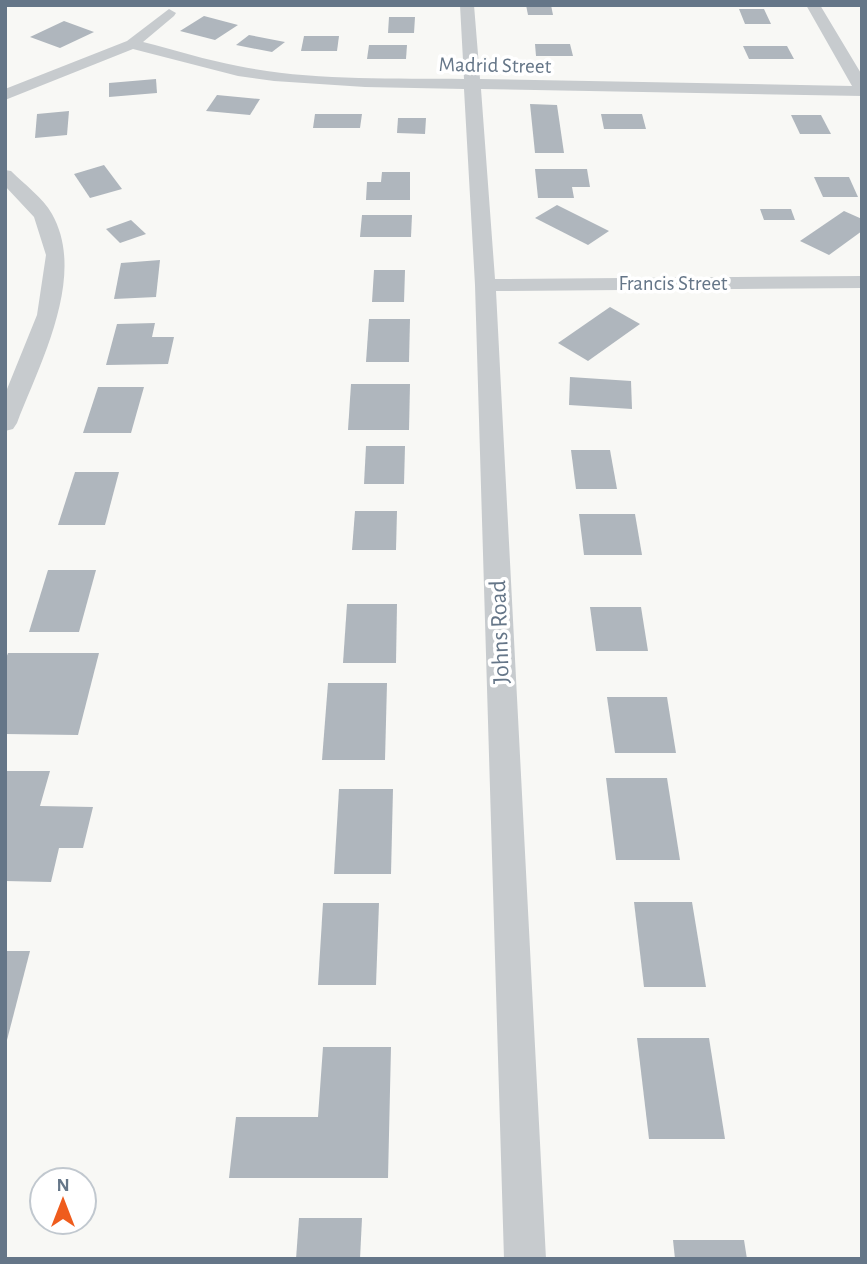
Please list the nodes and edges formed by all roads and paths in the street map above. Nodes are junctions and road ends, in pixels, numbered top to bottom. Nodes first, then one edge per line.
1 (467, 5) edge
2 (813, 5) edge
3 (169, 13) dead end
4 (132, 44) junction
5 (472, 86) junction
6 (862, 90) edge
7 (5, 95) edge
8 (5, 175) edge
9 (862, 282) edge
10 (485, 285) junction
11 (5, 423) edge
12 (525, 1259) edge

1 - 5 street, Johns Road
2 - 6 street
3 - 4 street
4 - 5 street, Madrid Street
4 - 7 street
5 - 6 street, Madrid Street
5 - 10 street, Johns Road
8 - 11 street
9 - 10 street, Francis Street
10 - 12 street, Johns Road

